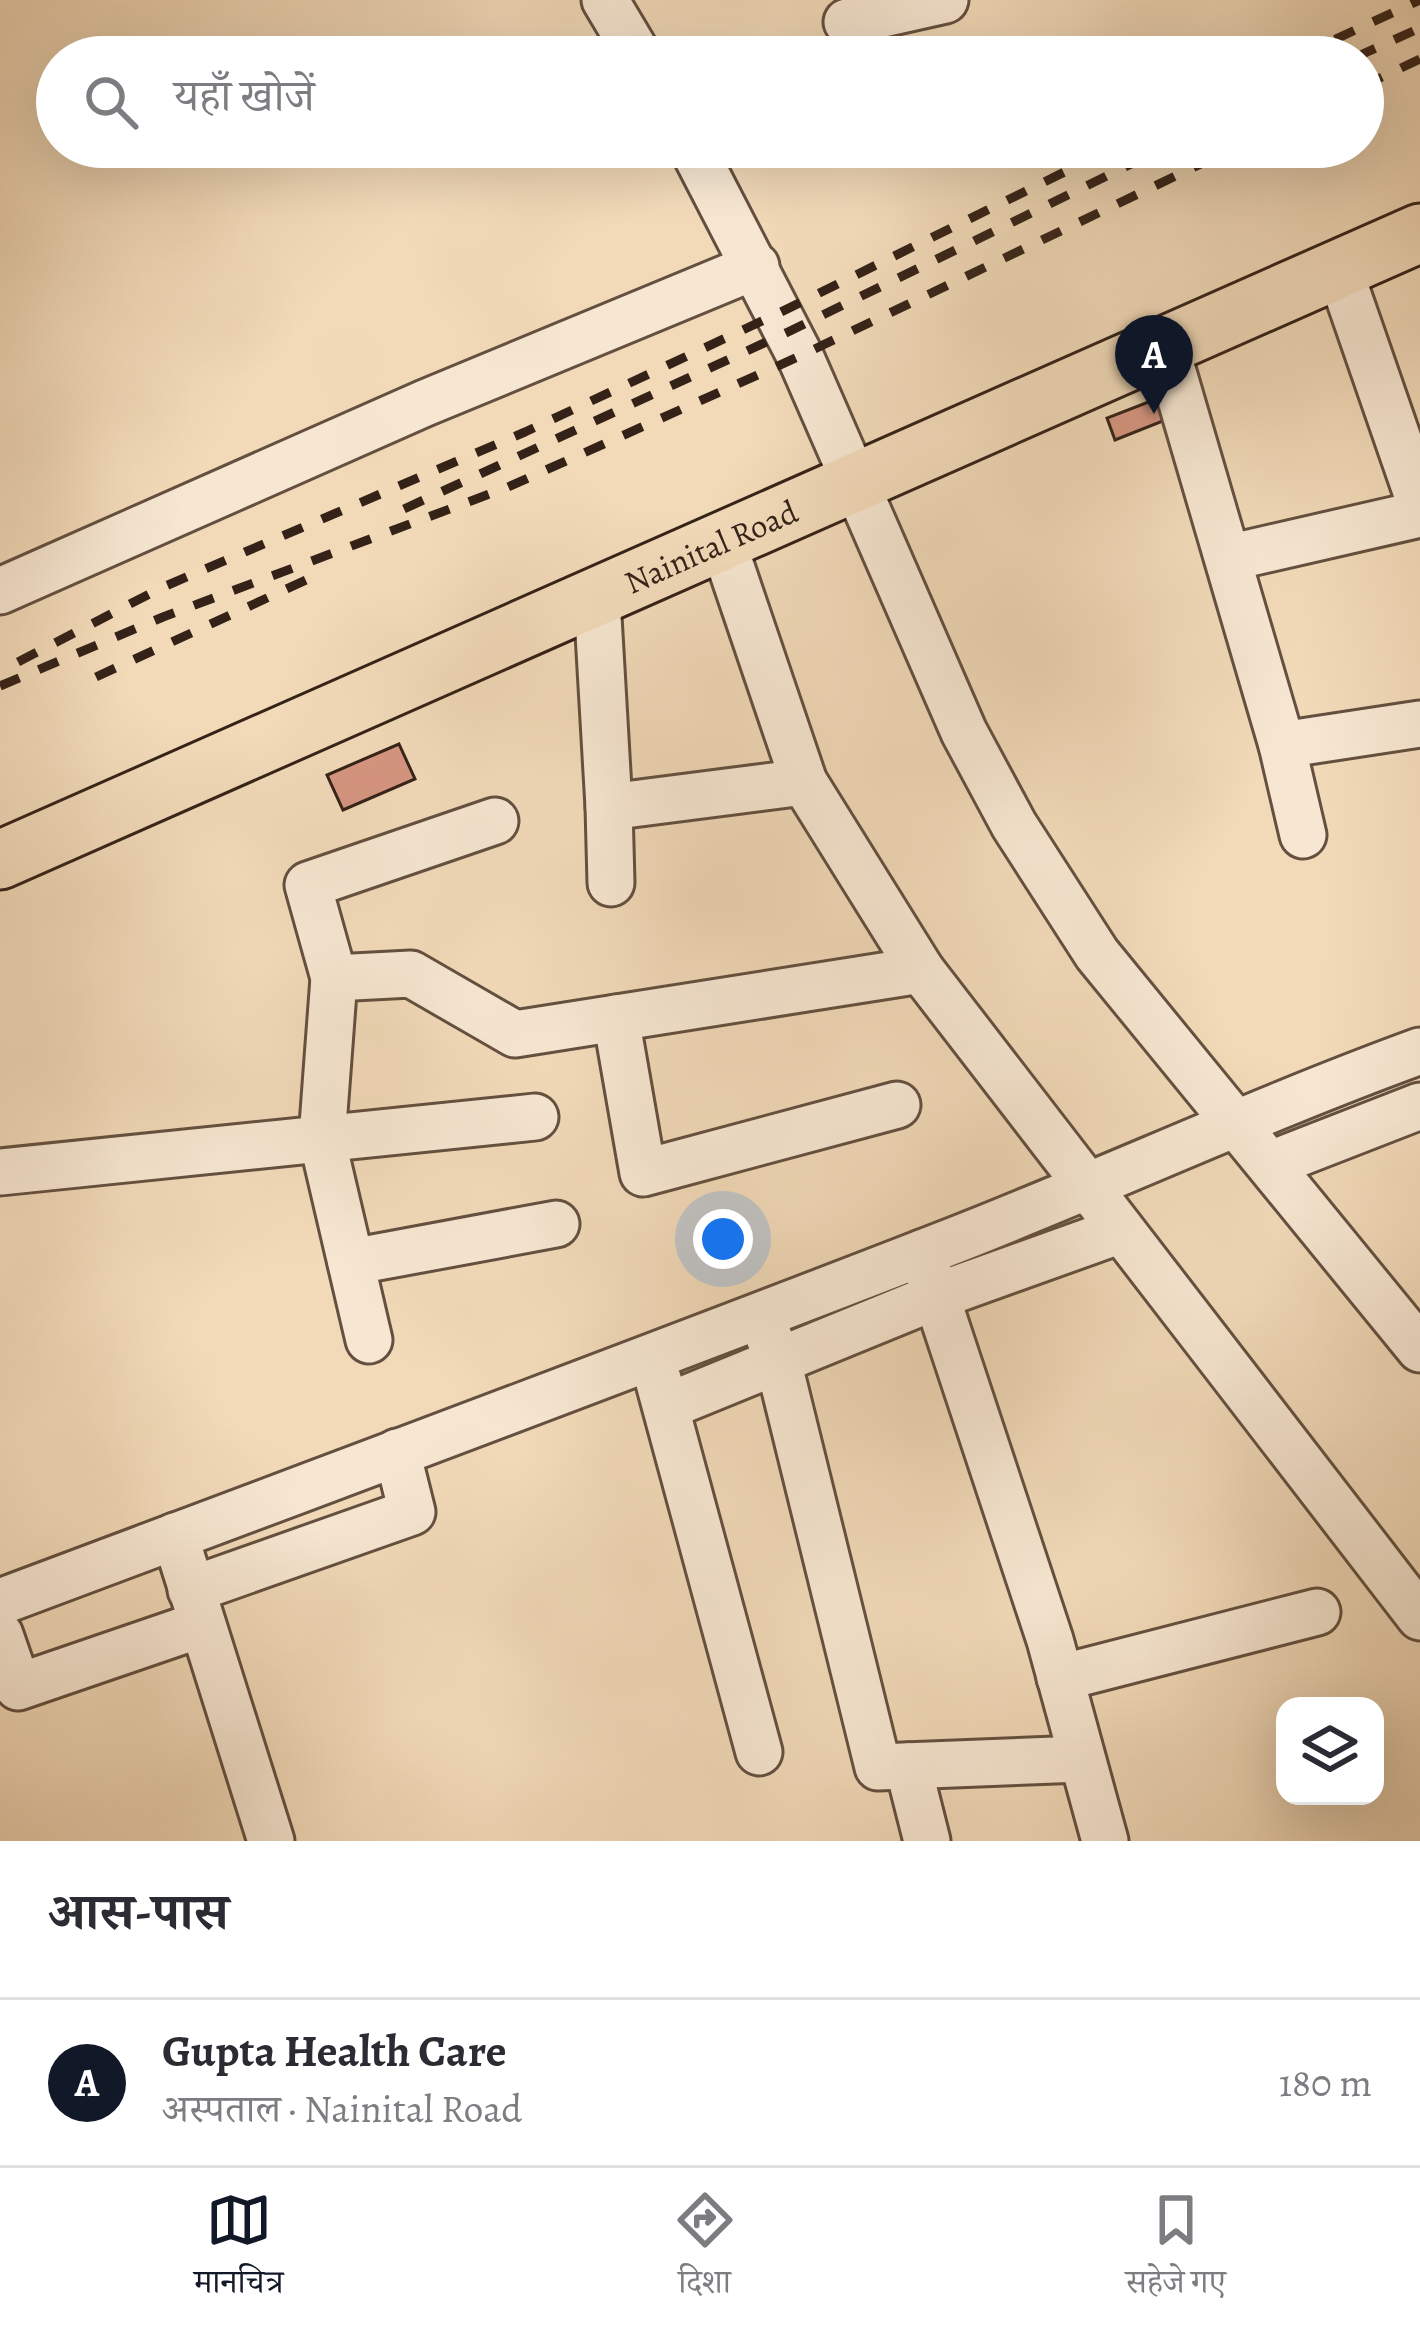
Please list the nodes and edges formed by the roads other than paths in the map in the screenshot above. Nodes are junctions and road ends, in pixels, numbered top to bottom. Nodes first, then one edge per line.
1 (605, 0) edge
2 (946, 0) edge
3 (845, 26) edge
4 (626, 36) edge
5 (703, 168) edge
6 (1420, 233) edge
7 (756, 266) junction
8 (1339, 269) junction
9 (1165, 345) junction
10 (855, 484) junction
11 (1420, 503) edge
12 (1420, 514) edge
13 (723, 543) junction
14 (1228, 558) junction
15 (0, 591) edge
16 (597, 598) junction
17 (1420, 724) edge
18 (1282, 745) junction
19 (804, 782) junction
20 (609, 807) junction
21 (495, 820) dead end
22 (1303, 835) dead end
23 (0, 860) edge
24 (611, 883) dead end
25 (921, 970) junction
26 (334, 978) junction
27 (616, 1018) junction
28 (1420, 1051) edge
29 (896, 1105) dead end
30 (1420, 1106) edge
31 (536, 1117) dead end
32 (1236, 1122) junction
33 (322, 1139) junction
34 (1270, 1164) junction
35 (0, 1172) edge
36 (1089, 1187) junction
37 (556, 1223) dead end
38 (1121, 1230) junction
39 (922, 1252) junction
40 (351, 1262) junction
41 (937, 1296) junction
42 (761, 1316) junction
43 (369, 1340) dead end
44 (1420, 1349) edge
45 (651, 1359) junction
46 (778, 1361) junction
47 (668, 1406) junction
48 (397, 1452) junction
49 (175, 1537) junction
50 (0, 1602) edge
51 (197, 1607) junction
52 (1317, 1612) dead end
53 (1420, 1617) edge
54 (0, 1635) edge
55 (1060, 1678) junction
56 (759, 1752) dead end
57 (1082, 1759) junction
58 (908, 1766) junction
59 (271, 1841) edge
60 (927, 1841) edge
61 (1105, 1841) edge

1 - 4 street
2 - 3 street
5 - 7 street
6 - 8 main road, Nainital Road
7 - 10 street
7 - 15 street
8 - 9 main road, Nainital Road
8 - 11 street
9 - 10 main road, Nainital Road
9 - 14 street
10 - 13 main road, Nainital Road
10 - 32 street
12 - 14 street
13 - 16 main road, Nainital Road
13 - 19 street
14 - 18 street
16 - 20 street
16 - 23 main road, Nainital Road
17 - 18 street
18 - 22 street
19 - 20 street
19 - 25 street
20 - 24 street
21 - 26 street
25 - 27 street
25 - 36 street
26 - 27 street
26 - 33 street
27 - 29 street
28 - 32 street
30 - 34 street
31 - 33 street
32 - 34 street
32 - 36 street
33 - 35 street
33 - 40 street
34 - 44 street
36 - 38 street
36 - 39 street
37 - 40 street
38 - 41 street
38 - 53 street
39 - 41 street
39 - 42 street
40 - 43 street
41 - 46 street
41 - 55 street
42 - 45 street
42 - 46 street
45 - 47 street
45 - 48 street
46 - 47 street
46 - 58 street
47 - 56 street
48 - 49 street
48 - 51 street
49 - 50 street
49 - 51 street
51 - 54 street
51 - 59 street
52 - 55 street
55 - 57 street
57 - 58 street
57 - 61 street
58 - 60 street

